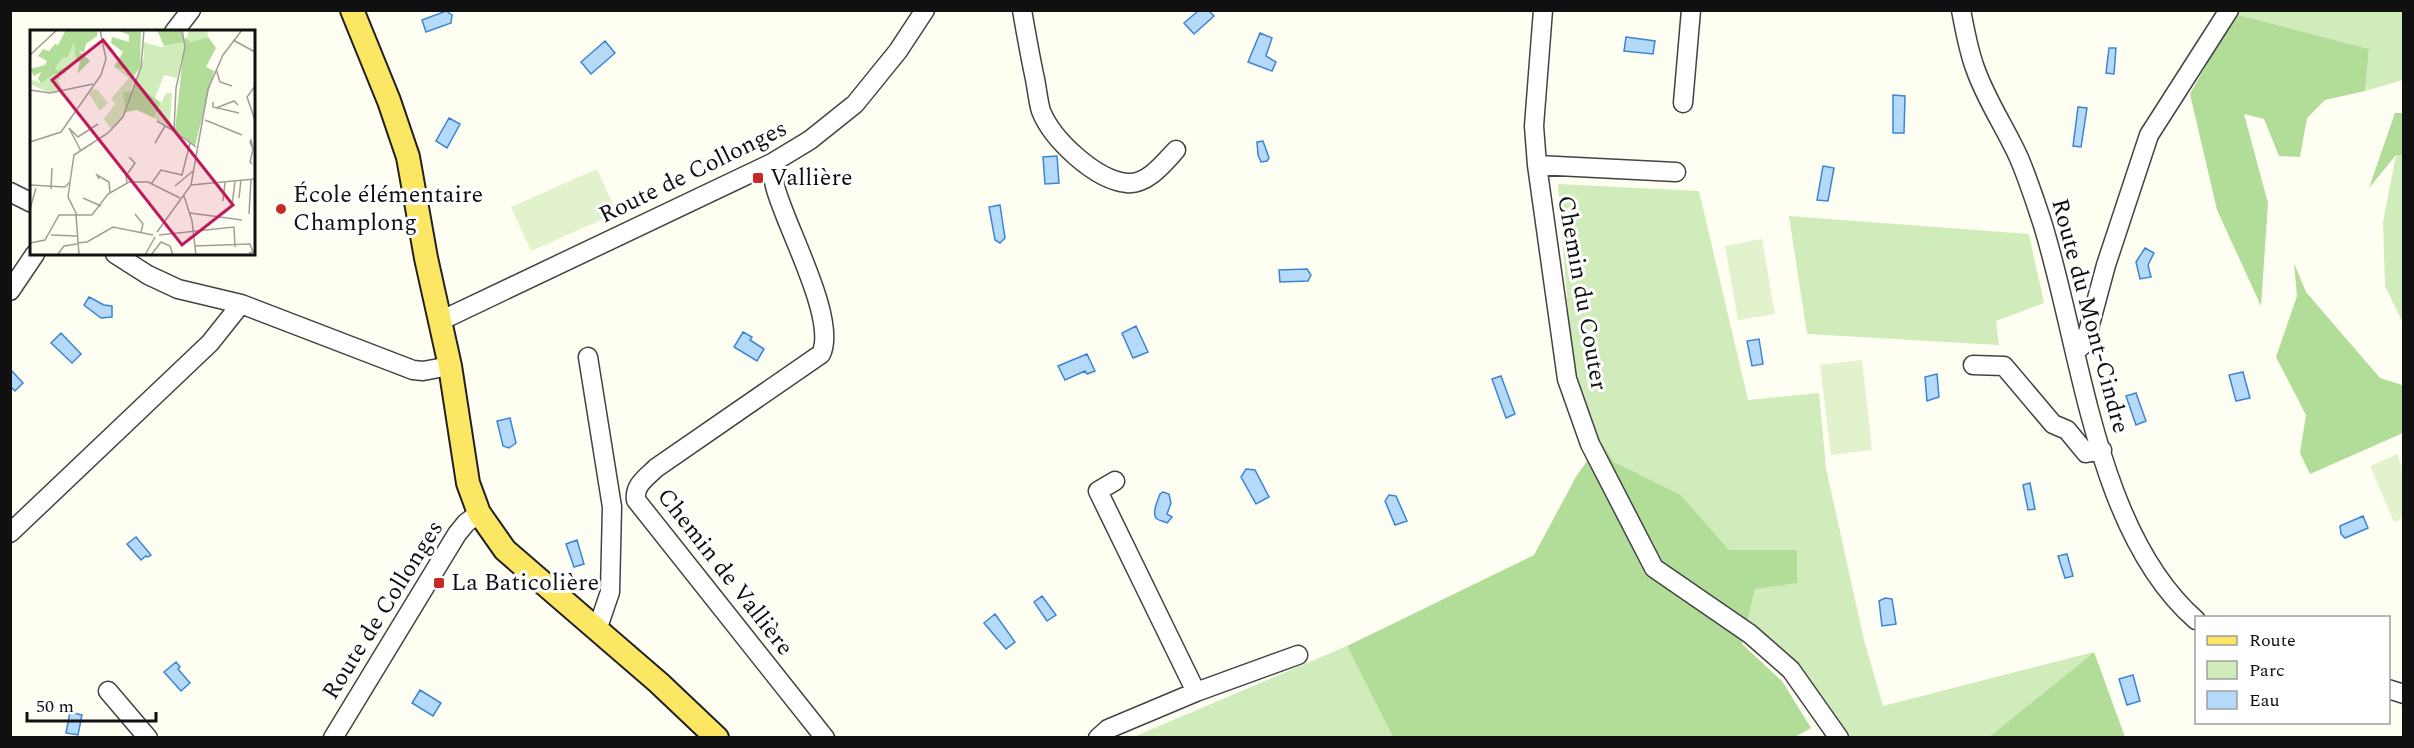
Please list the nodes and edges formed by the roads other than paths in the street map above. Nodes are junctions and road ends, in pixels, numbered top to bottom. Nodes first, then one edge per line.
1 (191, 10) edge
2 (352, 10) edge
3 (925, 10) edge
4 (1022, 10) edge
5 (1543, 10) edge
6 (1691, 10) edge
7 (1961, 10) edge
8 (2229, 10) edge
9 (176, 30) edge
10 (1683, 103) dead end
11 (1176, 150) dead end
12 (772, 163) junction
13 (1537, 165) junction
14 (1676, 172) dead end
15 (10, 192) edge
16 (30, 202) edge
17 (34, 255) edge
18 (117, 255) edge
19 (10, 291) edge
20 (241, 304) junction
21 (440, 321) junction
22 (2075, 352) junction
23 (588, 357) dead end
24 (1973, 365) dead end
25 (450, 366) junction
26 (2102, 450) junction
27 (1114, 481) dead end
28 (480, 513) junction
29 (10, 533) edge
30 (2195, 619) edge
31 (597, 630) junction
32 (1298, 655) dead end
33 (108, 691) dead end
34 (1196, 692) junction
35 (148, 738) edge
36 (333, 738) edge
37 (717, 738) edge
38 (825, 738) edge
39 (1098, 738) edge
40 (1839, 738) edge

1 - 9 street
2 - 21 main road
3 - 12 street, Route de Collonges
4 - 11 street
5 - 13 street, Chemin du Couter
6 - 10 street
7 - 22 street, Route du Mont-Cindre
8 - 22 street
12 - 21 street, Route de Collonges
12 - 38 street, Chemin de Vallière
13 - 14 street
13 - 40 street, Chemin du Couter
15 - 16 street
17 - 19 street
18 - 20 street
20 - 25 street
20 - 29 street
21 - 25 main road
22 - 26 street, Route du Mont-Cindre
23 - 31 street
24 - 26 street
25 - 28 main road
26 - 30 street, Route du Mont-Cindre
27 - 34 street
28 - 31 main road
28 - 36 street, Route de Collonges
31 - 37 main road
32 - 34 street
33 - 35 street
34 - 39 street

